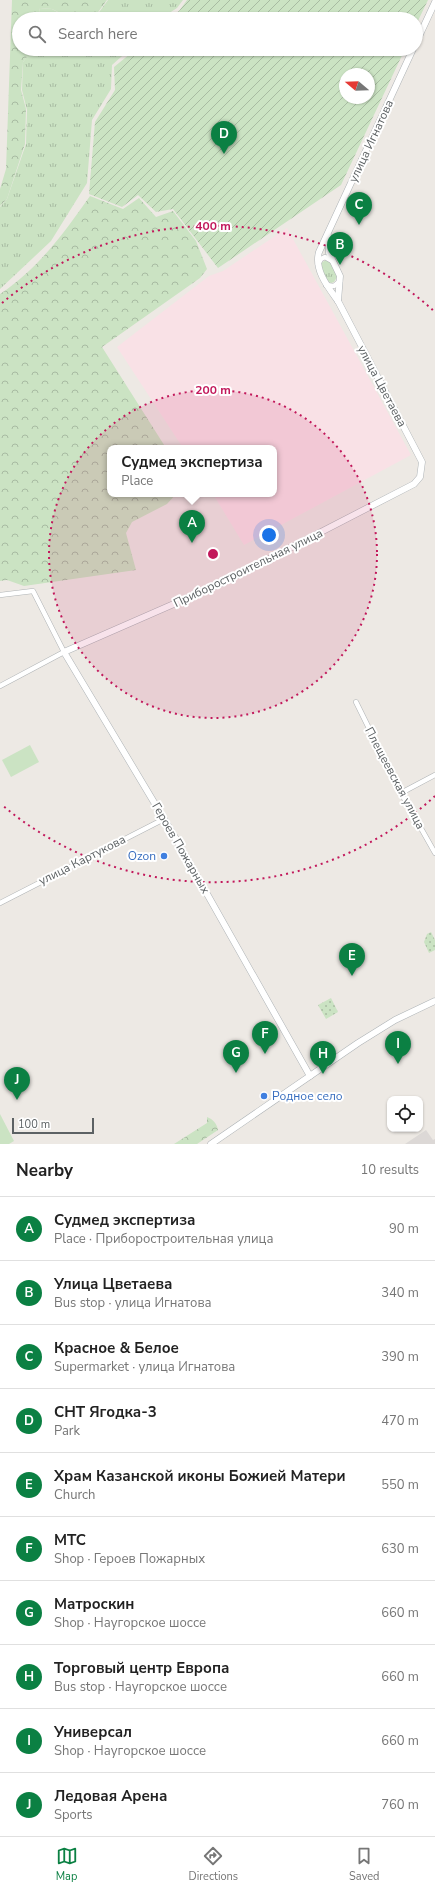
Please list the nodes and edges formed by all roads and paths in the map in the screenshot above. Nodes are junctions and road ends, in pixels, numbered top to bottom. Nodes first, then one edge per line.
1 (435, 2) edge
2 (423, 28) edge
3 (410, 56) edge
4 (328, 233) junction
5 (332, 260) junction
6 (318, 264) junction
7 (340, 280) junction
8 (326, 285) junction
9 (338, 302) junction
10 (422, 471) joint
11 (0, 595) edge
12 (64, 652) junction
13 (0, 686) edge
14 (356, 702) dead end
15 (435, 775) edge
16 (401, 793) junction
17 (164, 819) junction
18 (435, 853) edge
19 (0, 903) edge
20 (435, 1001) edge
21 (310, 1076) junction
22 (211, 1144) edge

1 - 2 main road
3 - 4 main road, улица Игнатова
4 - 5 main road, улица Игнатова
4 - 6 main road, улица Игнатова
5 - 6 street
5 - 7 main road, улица Игнатова
6 - 8 main road, улица Цветаева
7 - 8 street
7 - 9 main road
8 - 9 main road, улица Цветаева
9 - 10 main road, улица Цветаева
10 - 12 main road, Приборостроительная улица
11 - 12 street
12 - 13 street, Приборостроительная улица
12 - 17 main road, Героев Пожарных
14 - 16 street, Плещеевская улица
15 - 16 street
16 - 18 street, Плещеевская улица
17 - 19 street, улица Картукова
17 - 21 main road, Героев Пожарных
20 - 21 main road
21 - 22 main road

